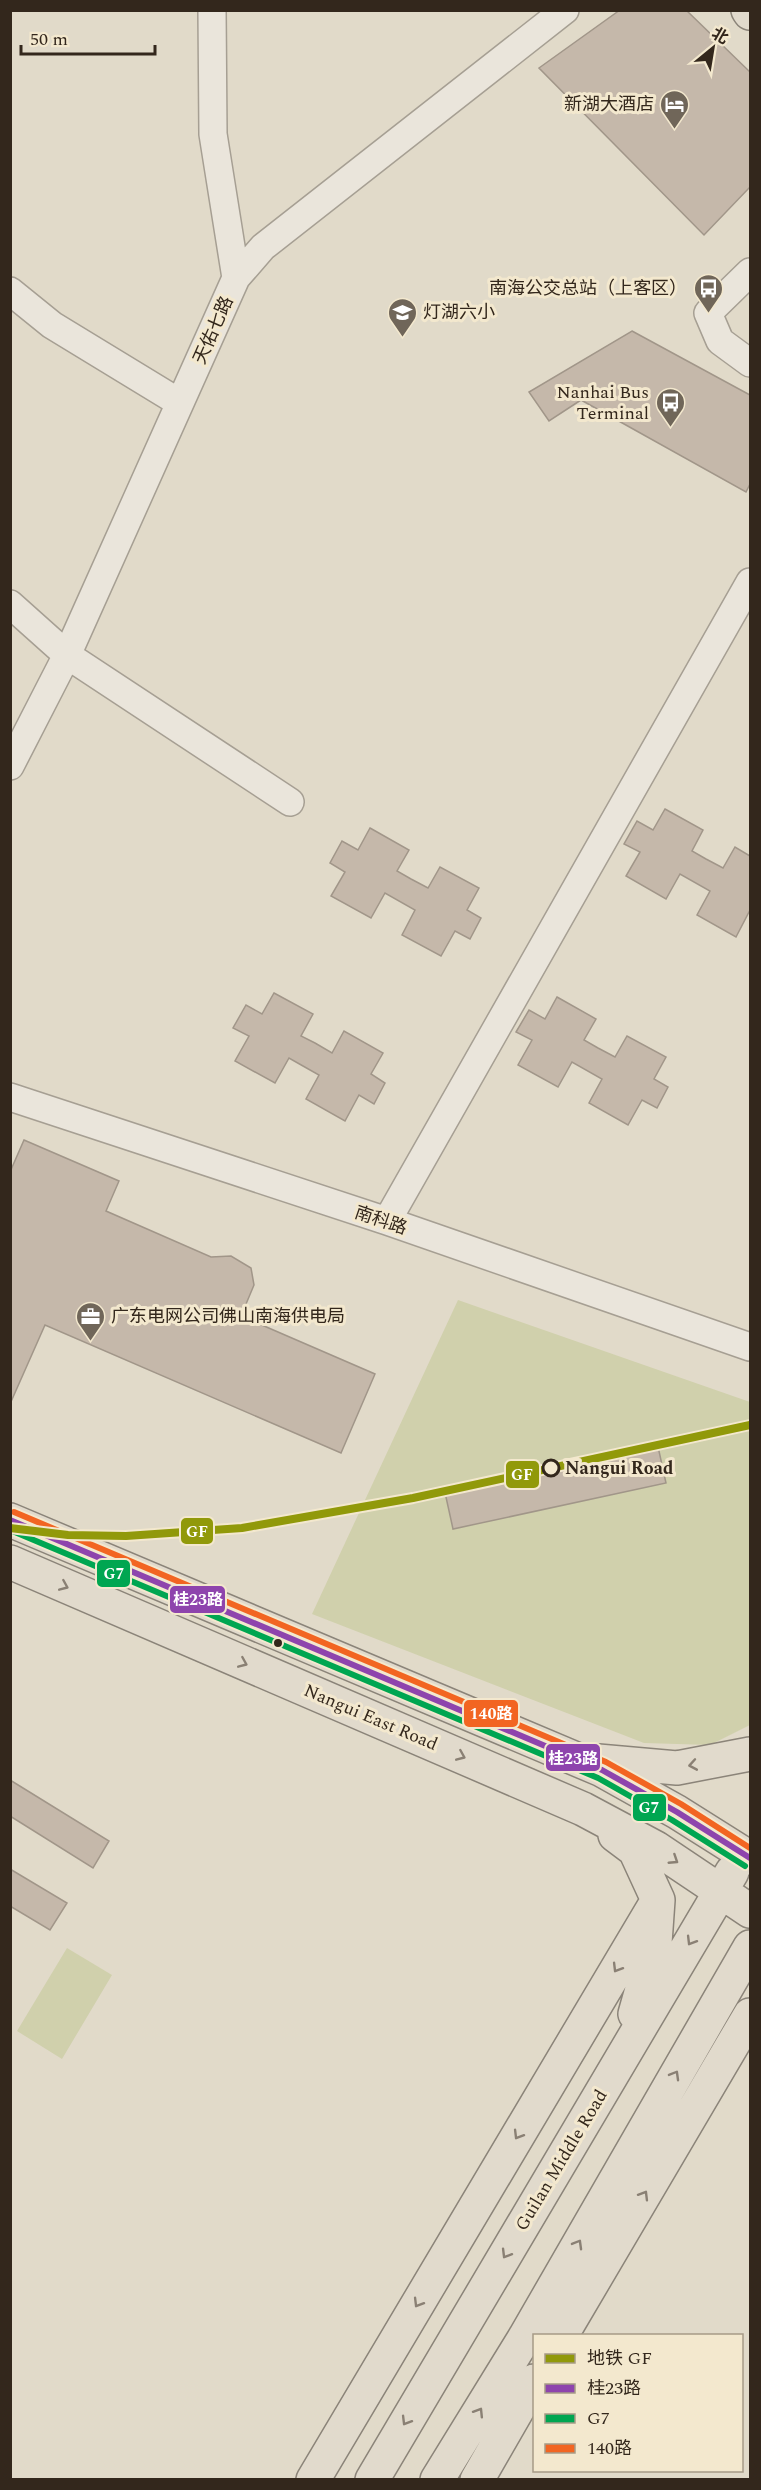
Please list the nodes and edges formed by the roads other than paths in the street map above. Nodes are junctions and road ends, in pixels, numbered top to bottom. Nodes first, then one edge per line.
1 (212, 10) edge
2 (565, 10) edge
3 (750, 273) edge
4 (236, 279) junction
5 (10, 291) edge
6 (750, 363) edge
7 (180, 403) junction
8 (750, 582) edge
9 (10, 604) edge
10 (68, 655) junction
11 (10, 766) edge
12 (290, 802) dead end
13 (10, 1096) edge
14 (387, 1221) junction
15 (750, 1347) edge
16 (10, 1520) edge
17 (10, 1562) edge
18 (750, 1754) edge
19 (575, 1759) junction
20 (569, 1803) junction
21 (748, 1850) edge
22 (721, 1891) junction
23 (658, 1900) junction
24 (750, 1911) edge
25 (750, 1947) edge
26 (750, 1980) edge
27 (711, 2014) junction
28 (750, 2015) edge
29 (624, 2055) junction
30 (544, 2334) edge
31 (544, 2334) edge
32 (533, 2350) edge
33 (533, 2383) edge
34 (313, 2480) edge
35 (372, 2480) edge
36 (437, 2480) edge
37 (477, 2480) edge

1 - 4 street
2 - 4 street, 天佑七路
3 - 6 street
4 - 7 street, 天佑七路
5 - 7 street
7 - 10 street, 天佑七路
8 - 14 street
9 - 10 street
10 - 11 street, 天佑七路
10 - 12 street
13 - 14 street, 南科路
14 - 15 street, 南科路
16 - 19 main road
17 -> 20 main road, Nangui East Road
18 -> 19 main road
19 - 21 main road
20 -> 22 main road, Nangui East Road
20 - 23 main road
21 - 22 main road, Guilan Middle Road
22 - 24 main road, Nangui East Road
22 -> 29 main road, Guilan Middle Road
23 - 29 main road
23 -> 34 main road
25 - 27 main road
26 - 27 main road
30 -> 27 main road
31 -> 28 main road
29 -> 35 main road, Guilan Middle Road
36 -> 32 main road
33 - 37 main road

